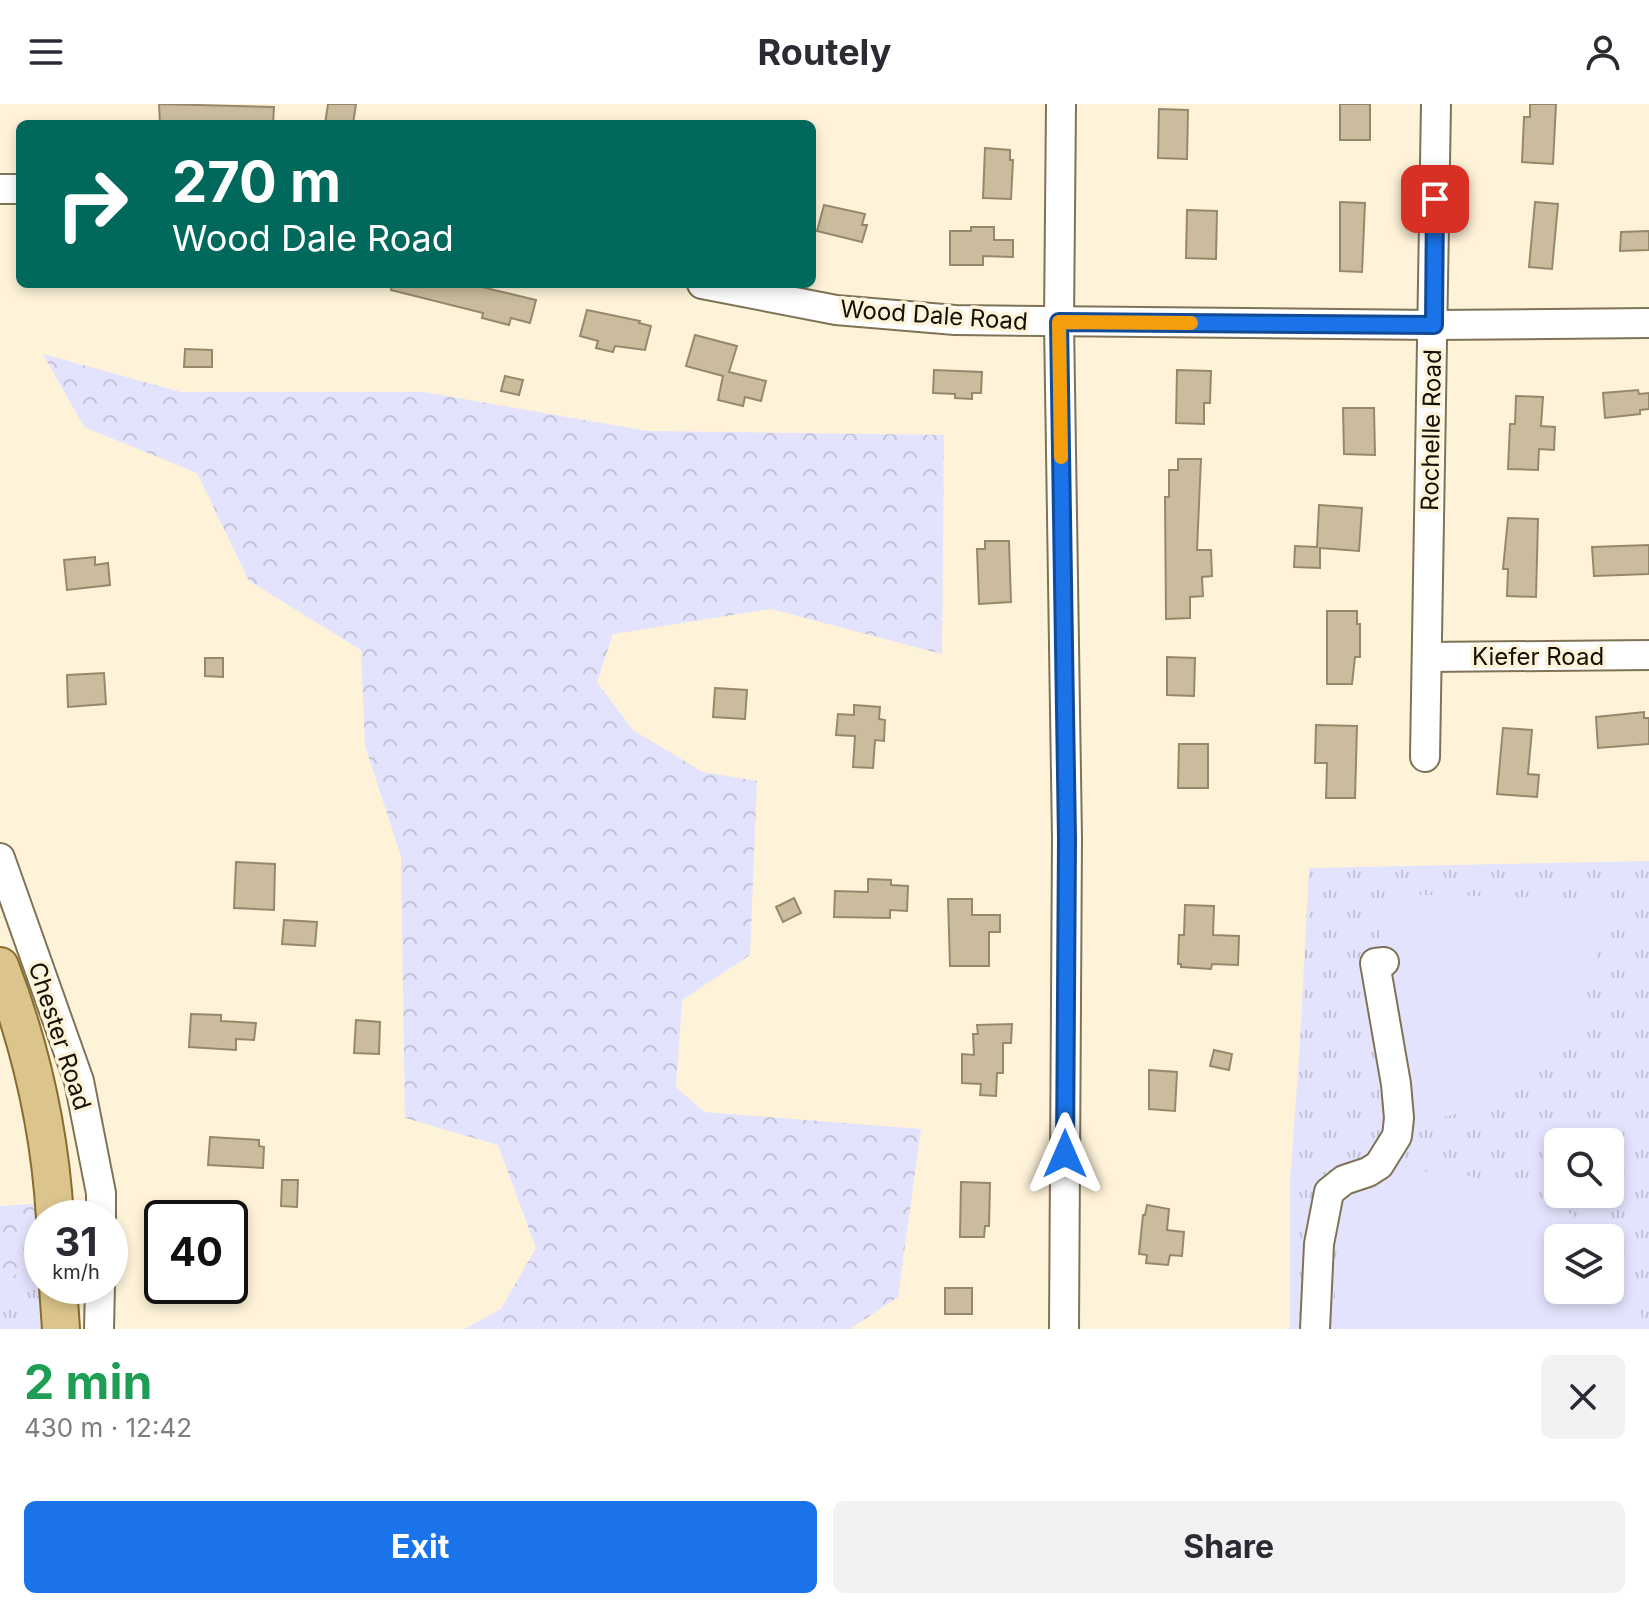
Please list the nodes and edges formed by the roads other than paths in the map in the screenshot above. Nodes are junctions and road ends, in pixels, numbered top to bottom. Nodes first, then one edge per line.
1 (1061, 104) edge
2 (1436, 104) edge
3 (721, 288) edge
4 (1059, 322) junction
5 (1649, 323) edge
6 (1434, 325) junction
7 (1649, 655) edge
8 (1427, 657) junction
9 (1425, 757) dead end
10 (0, 858) edge
11 (1384, 962) dead end
12 (0, 966) edge
13 (53, 1200) edge
14 (101, 1200) edge
15 (59, 1304) edge
16 (97, 1304) edge
17 (92, 1328) edge
18 (61, 1329) edge
19 (1064, 1329) edge
20 (1315, 1329) edge

1 - 4 street
2 - 6 street, Rochelle Road
3 - 4 street, Wood Dale Road
4 - 6 street, Wood Dale Road
4 - 19 street
5 - 6 street, Wood Dale Road
6 - 8 street, Rochelle Road
7 - 8 street, Kiefer Road
8 - 9 street, Rochelle Road
10 - 14 street, Chester Road
11 - 20 street
12 - 13 main road, Chester Road
15 - 18 main road
16 - 17 street

